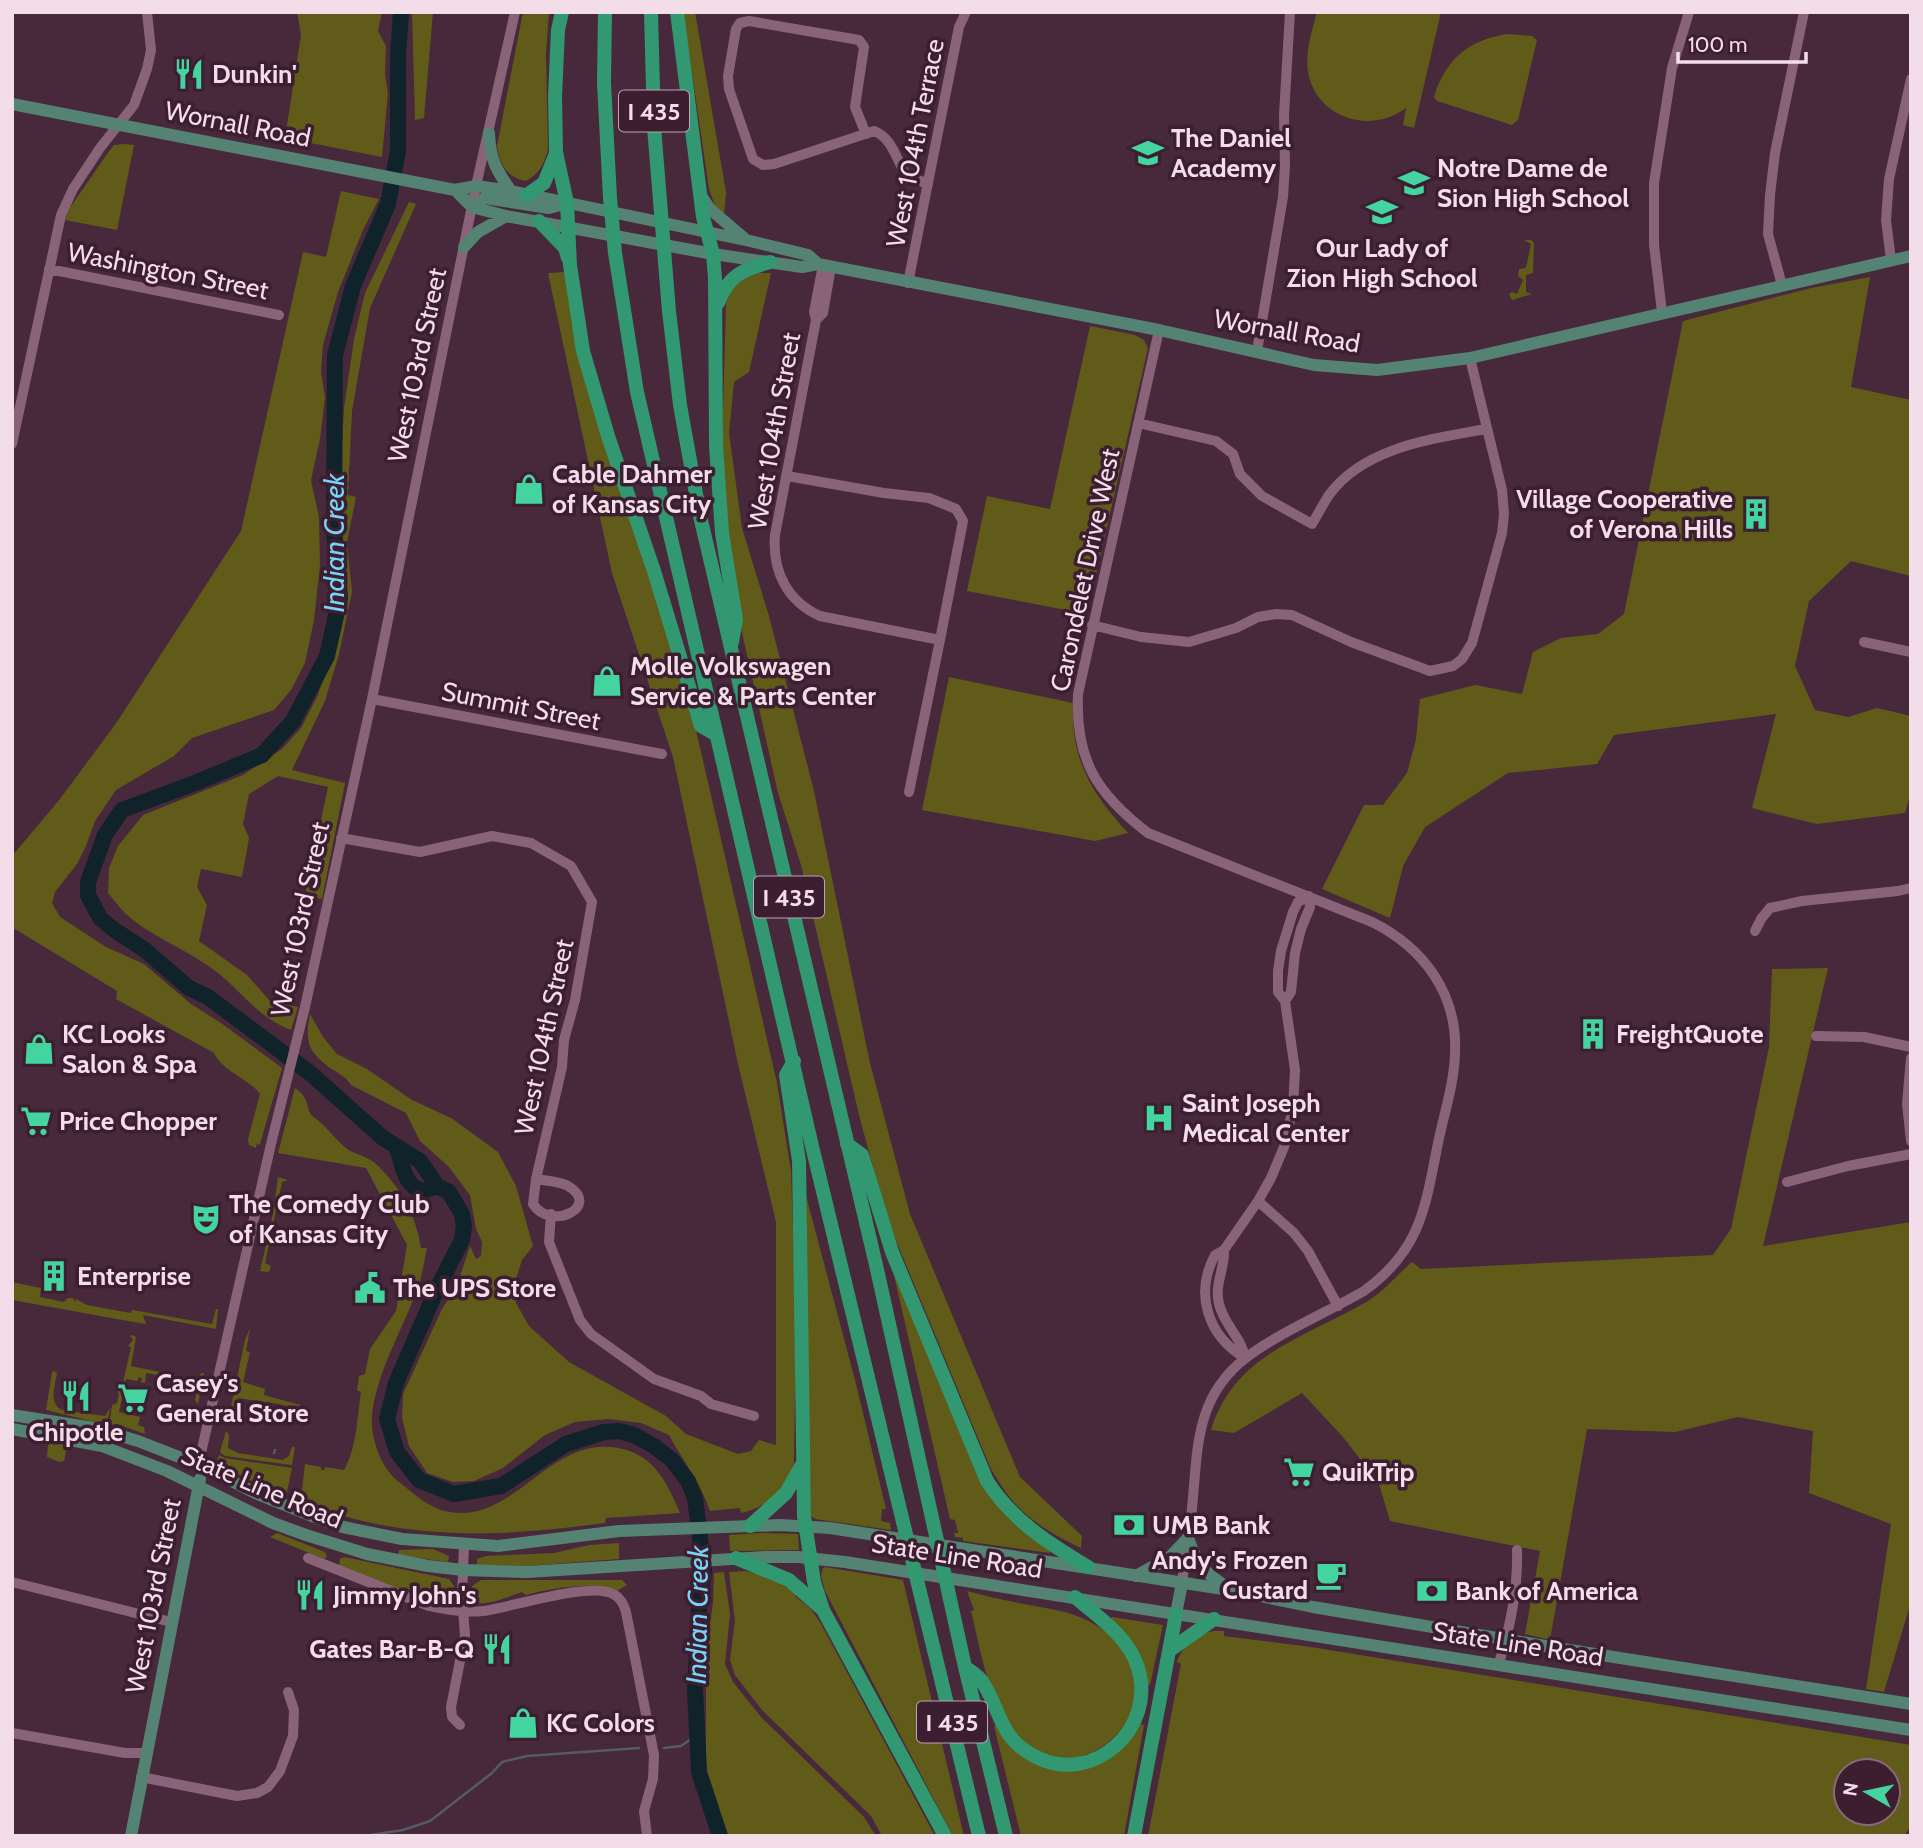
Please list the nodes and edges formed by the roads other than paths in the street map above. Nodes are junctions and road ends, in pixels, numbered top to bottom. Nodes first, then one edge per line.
1 (147, 12) edge
2 (515, 12) edge
3 (562, 12) edge
4 (605, 12) edge
5 (651, 12) edge
6 (677, 12) edge
7 (966, 12) edge
8 (1290, 12) edge
9 (1689, 12) edge
10 (1804, 12) edge
11 (1911, 79) edge
12 (12, 104) edge
13 (117, 126) junction
14 (489, 132) junction
15 (866, 134) junction
16 (556, 152) junction
17 (928, 184) junction
18 (477, 186) junction
19 (455, 190) junction
20 (511, 191) junction
21 (699, 193) junction
22 (527, 195) junction
23 (567, 203) junction
24 (472, 207) junction
25 (506, 216) junction
26 (539, 221) junction
27 (570, 228) junction
28 (705, 232) junction
29 (747, 240) junction
30 (464, 247) junction
31 (713, 254) junction
32 (1911, 256) edge
33 (1891, 260) junction
34 (770, 262) junction
35 (570, 265) junction
36 (824, 265) junction
37 (49, 269) junction
38 (908, 283) junction
39 (1782, 285) junction
40 (716, 311) junction
41 (1662, 312) junction
42 (279, 315) dead end
43 (1158, 330) junction
44 (1257, 351) junction
45 (1470, 358) junction
46 (1138, 423) junction
47 (1486, 429) junction
48 (12, 444) edge
49 (787, 476) junction
50 (1092, 625) junction
51 (940, 640) junction
52 (1864, 642) dead end
53 (731, 650) junction
54 (1911, 652) edge
55 (372, 698) junction
56 (715, 734) junction
57 (662, 754) dead end
58 (909, 792) dead end
59 (341, 838) junction
60 (1911, 887) edge
61 (1309, 896) junction
62 (1755, 931) dead end
63 (1816, 1037) dead end
64 (1911, 1047) edge
65 (1911, 1058) edge
66 (794, 1062) junction
67 (1911, 1141) edge
68 (847, 1144) junction
69 (1911, 1154) edge
70 (536, 1179) junction
71 (1787, 1182) dead end
72 (1258, 1201) junction
73 (551, 1214) junction
74 (1338, 1306) junction
75 (1245, 1358) junction
76 (12, 1415) edge
77 (754, 1416) dead end
78 (12, 1429) edge
79 (804, 1462) junction
80 (202, 1466) junction
81 (198, 1485) junction
82 (806, 1526) junction
83 (750, 1527) junction
84 (1188, 1538) junction
85 (464, 1545) junction
86 (1517, 1550) dead end
87 (308, 1558) dead end
88 (736, 1558) junction
89 (812, 1558) junction
90 (1088, 1567) junction
91 (463, 1570) junction
92 (1136, 1576) junction
93 (12, 1582) edge
94 (1182, 1583) junction
95 (1236, 1591) junction
96 (1075, 1597) junction
97 (823, 1610) junction
98 (463, 1611) junction
99 (1176, 1614) junction
100 (1214, 1619) junction
101 (171, 1622) junction
102 (1506, 1639) junction
103 (1170, 1650) junction
104 (1499, 1663) junction
105 (965, 1667) junction
106 (288, 1692) dead end
107 (1911, 1704) edge
108 (460, 1725) dead end
109 (1911, 1730) edge
110 (12, 1733) edge
111 (146, 1753) junction
112 (141, 1777) junction
113 (131, 1836) edge
114 (647, 1836) edge
115 (945, 1836) edge
116 (979, 1836) edge
117 (1006, 1836) edge
118 (1134, 1836) edge

1 - 13 street
2 - 14 street, West 103rd Street
3 - 16 highway
4 - 56 highway, I 435
5 - 53 highway, I 435
6 - 21 highway
7 - 17 street, West 104th Terrace
8 - 44 street
9 - 41 street
10 - 39 street
11 - 33 street
12 - 13 main road, Wornall Road
13 - 19 main road, Wornall Road
13 - 37 street
14 - 18 street, West 103rd Street
14 - 20 main road
15 - 15 street
15 - 17 street
16 - 22 highway
16 - 23 highway
17 - 38 street, West 104th Terrace
18 - 19 main road, Wornall Road
18 - 20 main road, Wornall Road
18 - 24 street, West 103rd Street
19 - 24 main road
20 - 22 main road, Wornall Road
21 - 28 highway
21 - 29 main road
22 - 23 main road, Wornall Road
23 - 24 main road
23 - 27 highway
23 - 28 main road, Wornall Road
24 - 25 main road, Wornall Road
24 - 30 street, West 103rd Street
25 - 26 main road, Wornall Road
25 - 30 main road
26 - 27 main road, Wornall Road
26 - 35 highway
27 - 31 main road, Wornall Road
27 - 35 highway
28 - 29 main road, Wornall Road
28 - 31 highway
29 - 36 main road, Wornall Road
30 - 55 street, West 103rd Street
31 - 34 main road, Wornall Road
31 - 40 highway
32 - 33 main road, Wornall Road
33 - 39 main road, Wornall Road
34 - 36 main road, Wornall Road
34 - 40 highway
35 - 56 highway
36 - 38 main road, Wornall Road
36 - 49 street, West 104th Street
37 - 42 street, Washington Street
37 - 48 street
38 - 43 main road, Wornall Road
39 - 41 main road, Wornall Road
40 - 53 highway
41 - 45 main road, Wornall Road
43 - 44 main road, Wornall Road
43 - 46 street, Carondelet Drive West
44 - 45 main road, Wornall Road
45 - 47 street
46 - 47 street
46 - 50 street, Carondelet Drive West
47 - 50 street
49 - 51 street, West 104th Street
49 - 51 street
50 - 61 street, Carondelet Drive West
51 - 58 street
52 - 54 street
53 - 68 highway, I 435
55 - 57 street, Summit Street
55 - 59 street, West 103rd Street
56 - 66 highway, I 435
59 - 70 street, West 104th Street
59 - 80 street, West 103rd Street
60 - 62 street
61 - 72 street
61 - 74 street, Carondelet Drive West
63 - 64 street
65 - 67 street
66 - 79 highway
66 - 116 highway, I 435
68 - 90 highway
68 - 105 highway, I 435
69 - 71 street
70 - 73 street, West 104th Street
70 - 73 street
72 - 74 street
72 - 75 street
73 - 77 street
74 - 75 street, Carondelet Drive West
75 - 84 street
76 - 80 main road, State Line Road
78 - 81 main road, State Line Road
79 - 82 highway
79 - 83 highway
80 - 81 main road, West 103rd Street
80 - 85 main road, State Line Road
81 - 91 main road, State Line Road
81 - 101 main road, West 103rd Street
82 - 83 main road, State Line Road
82 - 89 highway
82 - 90 main road, State Line Road
83 - 85 main road, State Line Road
84 - 92 main road
84 - 94 street
84 - 95 main road
85 - 91 street
86 - 102 street
87 - 98 street, State Line Road
88 - 89 main road, State Line Road
88 - 91 main road, State Line Road
88 - 97 highway
89 - 96 main road, State Line Road
89 - 97 highway
90 - 92 main road, State Line Road
91 - 98 street
92 - 94 main road, State Line Road
93 - 101 street
94 - 95 main road, State Line Road
94 - 99 main road
95 - 102 main road, State Line Road
96 - 99 main road, State Line Road
96 - 105 highway
97 - 115 highway
98 - 108 street
98 - 114 street, State Line Road
99 - 100 main road, State Line Road
99 - 103 highway
100 - 103 highway
100 - 104 main road, State Line Road
101 - 111 main road, West 103rd Street
102 - 104 street
102 - 107 main road, State Line Road
103 - 118 highway
104 - 109 main road, State Line Road
105 - 117 highway, I 435
106 - 112 street
110 - 111 street
111 - 112 main road, West 103rd Street
112 - 113 main road, West 103rd Street

